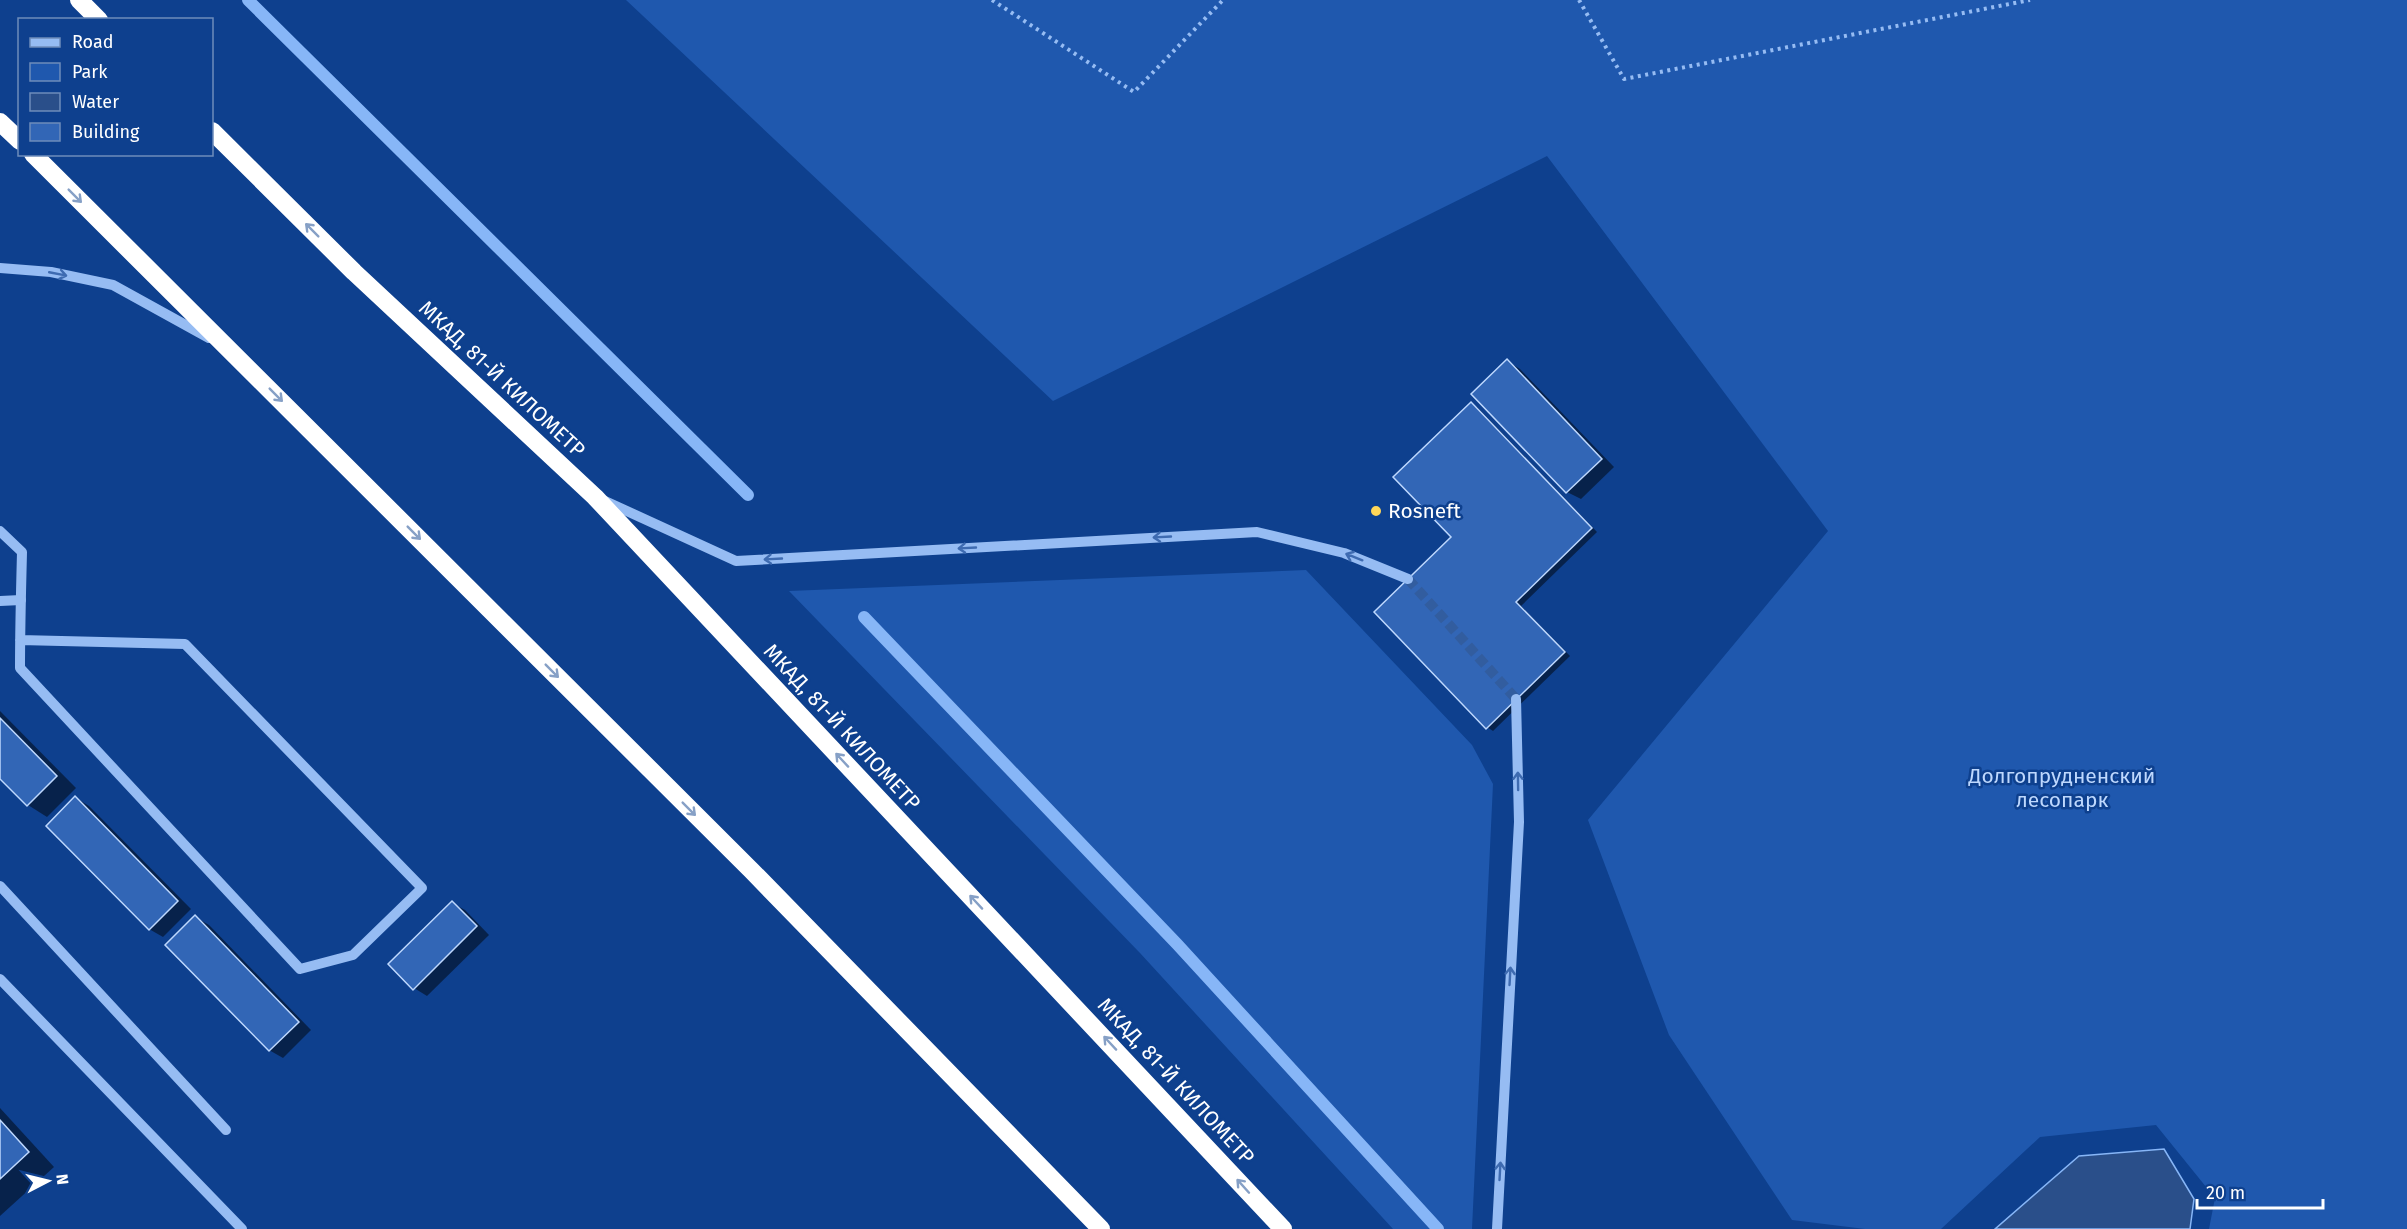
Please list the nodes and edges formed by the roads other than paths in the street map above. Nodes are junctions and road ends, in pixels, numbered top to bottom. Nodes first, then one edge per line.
1 (79, 0) edge
2 (97, 18) edge
3 (0, 122) edge
4 (213, 132) edge
5 (18, 139) edge
6 (35, 156) edge
7 (0, 268) edge
8 (235, 353) junction
9 (595, 497) junction
10 (0, 531) edge
11 (1408, 579) tunnel mouth
12 (21, 600) junction
13 (0, 601) edge
14 (20, 640) junction
15 (1516, 699) tunnel mouth
16 (0, 886) edge
17 (0, 980) edge
18 (226, 1130) dead end
19 (242, 1229) edge
20 (1101, 1229) edge
21 (1283, 1229) edge
22 (1497, 1229) edge

1 - 2 highway
3 - 5 highway
9 -> 4 highway, МКАД, 81-Й КИЛОМЕТР
6 -> 8 highway
7 -> 8 street
8 -> 20 highway
11 -> 9 street
21 -> 9 highway, МКАД, 81-Й КИЛОМЕТР
10 - 12 street
12 - 13 street
12 - 14 street
14 - 14 street
22 -> 15 street
16 - 18 street
17 - 19 street

